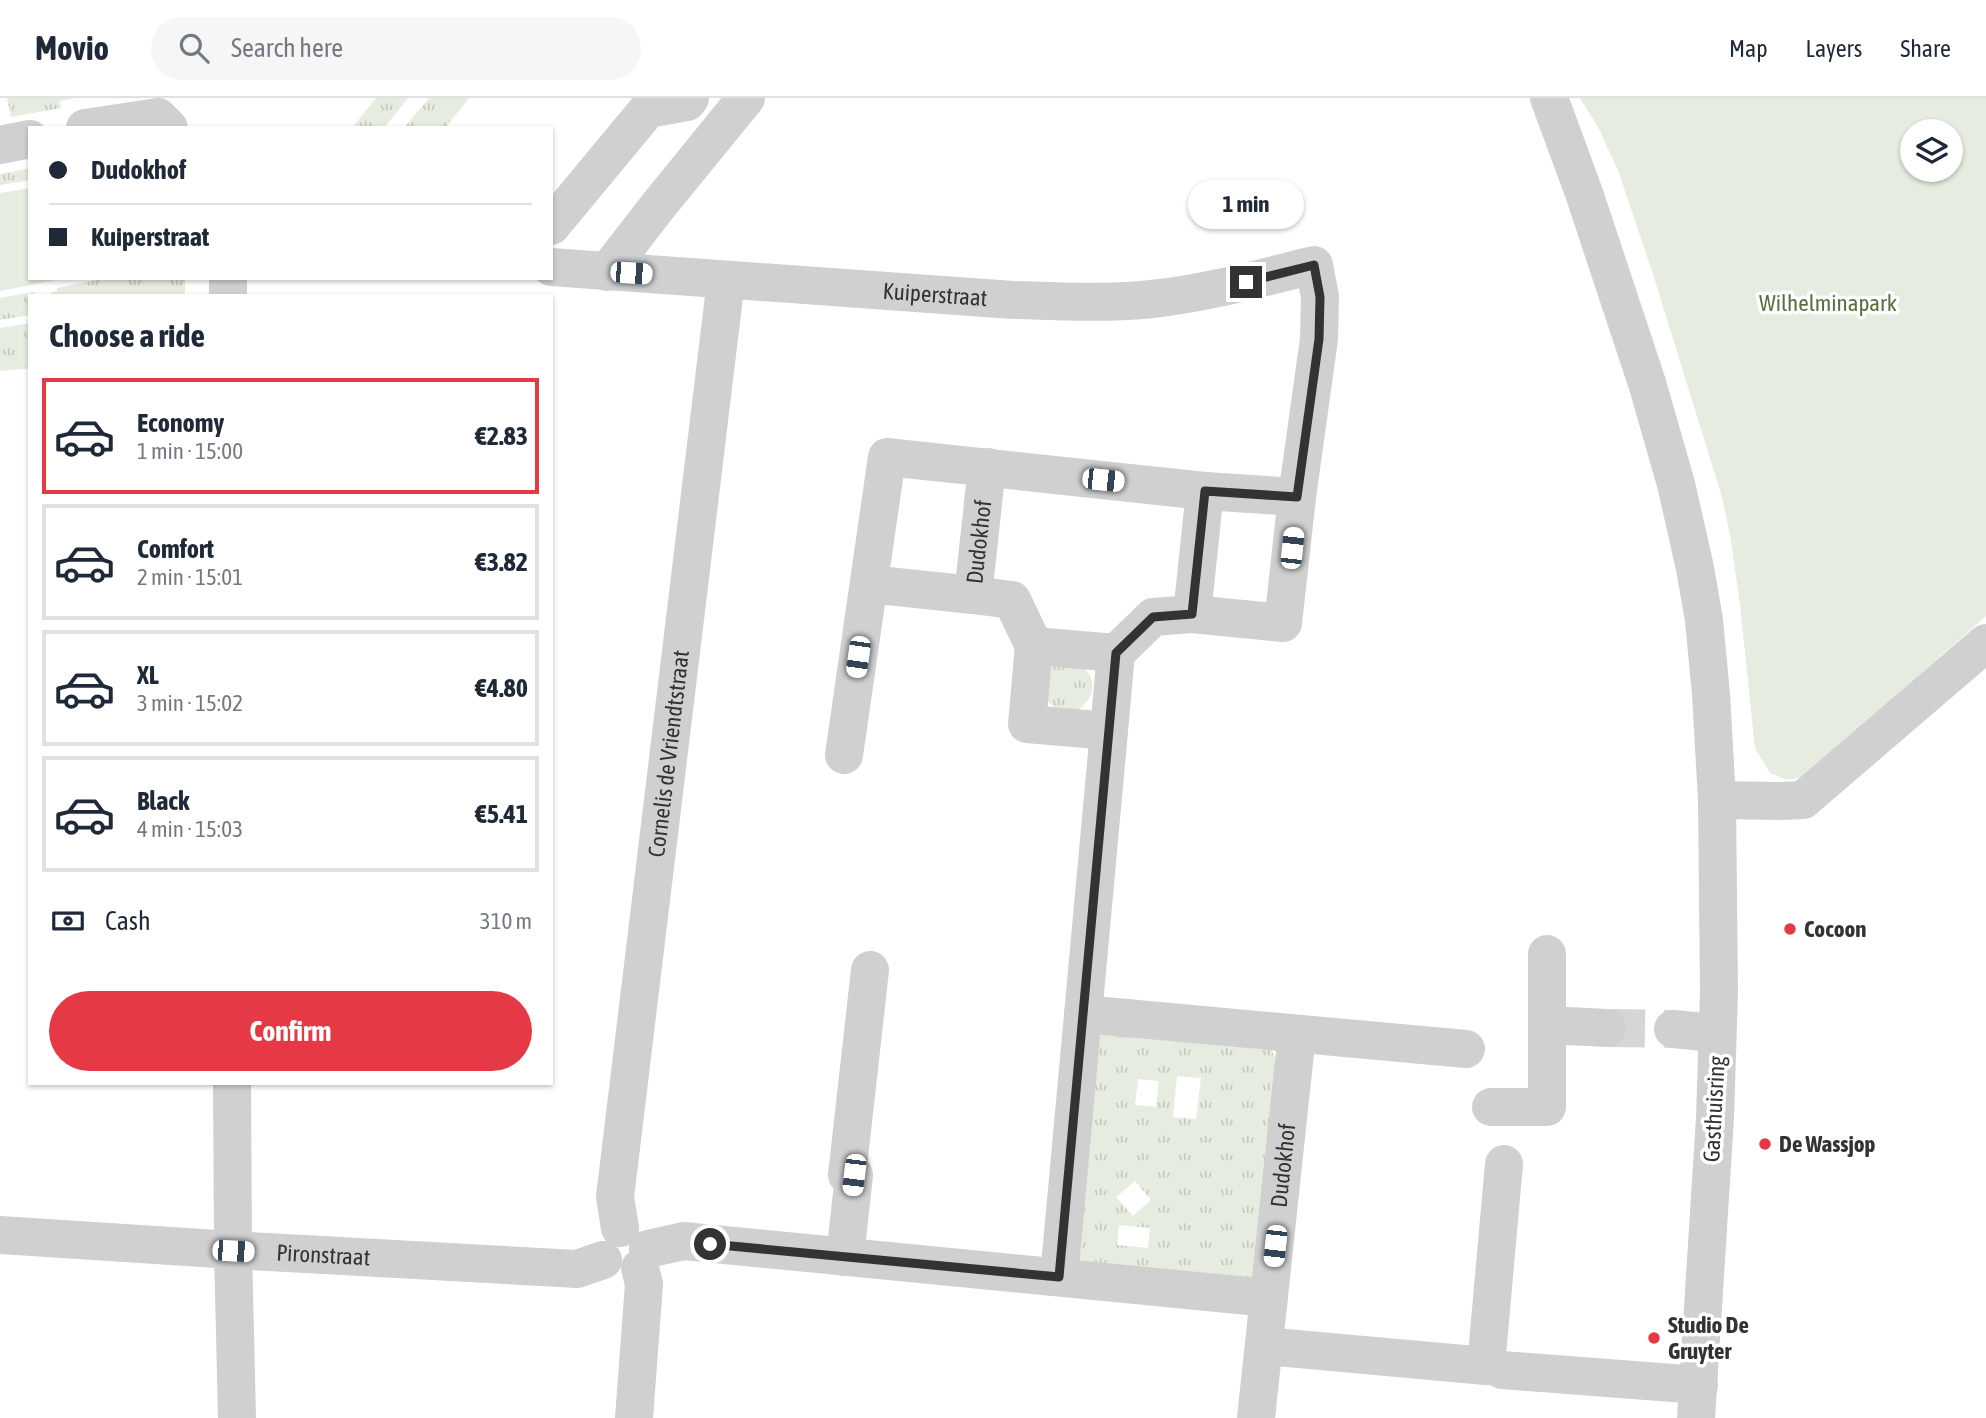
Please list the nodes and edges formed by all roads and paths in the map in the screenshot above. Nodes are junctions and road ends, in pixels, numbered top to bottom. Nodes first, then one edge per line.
1 (691, 98) edge
2 (746, 98) edge
3 (1549, 98) edge
4 (159, 114) edge
5 (96, 126) edge
6 (553, 224) edge
7 (553, 267) edge
8 (607, 272) junction
9 (726, 280) junction
10 (987, 467) junction
11 (1205, 491) junction
12 (1297, 497) junction
13 (869, 584) junction
14 (973, 595) junction
15 (1192, 614) junction
16 (1986, 643) edge
17 (1034, 646) junction
18 (1116, 653) junction
19 (1109, 731) junction
20 (844, 755) dead end
21 (1717, 800) junction
22 (1547, 954) dead end
23 (870, 970) dead end
24 (1083, 1014) junction
25 (1547, 1025) junction
26 (1606, 1028) tunnel mouth
27 (1297, 1034) junction
28 (1465, 1049) dead end
29 (232, 1085) edge
30 (1491, 1107) dead end
31 (1504, 1164) dead end
32 (0, 1236) edge
33 (233, 1251) junction
34 (628, 1251) junction
35 (845, 1257) junction
36 (1059, 1277) junction
37 (1269, 1298) junction
38 (1264, 1346) junction
39 (1494, 1368) junction
40 (1698, 1402) edge
41 (237, 1418) edge
42 (634, 1418) edge
43 (1256, 1418) edge

1 - 6 street
2 - 8 street
3 - 21 street
4 - 5 street
7 - 8 street, Kuiperstraat
8 - 9 street, Kuiperstraat
9 - 12 street, Kuiperstraat
9 - 34 street, Cornelis de Vriendtstraat
10 - 11 street, Dudokhof
10 - 13 street, Dudokhof
10 - 14 street, Dudokhof
11 - 12 street, Dudokhof
11 - 15 street
12 - 15 street
13 - 14 street, Dudokhof
13 - 20 street, Dudokhof
14 - 17 street
15 - 18 street
16 - 21 street
17 - 18 street
17 - 19 street
18 - 19 street
19 - 24 street
21 - 40 street, Gasthuisring
22 - 25 street
23 - 35 street
24 - 27 street
24 - 36 street
25 - 26 street
25 - 30 street
27 - 28 street
27 - 37 street, Dudokhof
29 - 33 street
31 - 39 street
32 - 33 street, Pironstraat
33 - 34 street, Pironstraat
33 - 41 street
34 - 35 street
34 - 42 street
35 - 36 street
36 - 37 street
37 - 38 street, Dudokhof
38 - 39 street
38 - 43 street, Dudokhof
39 - 40 street

